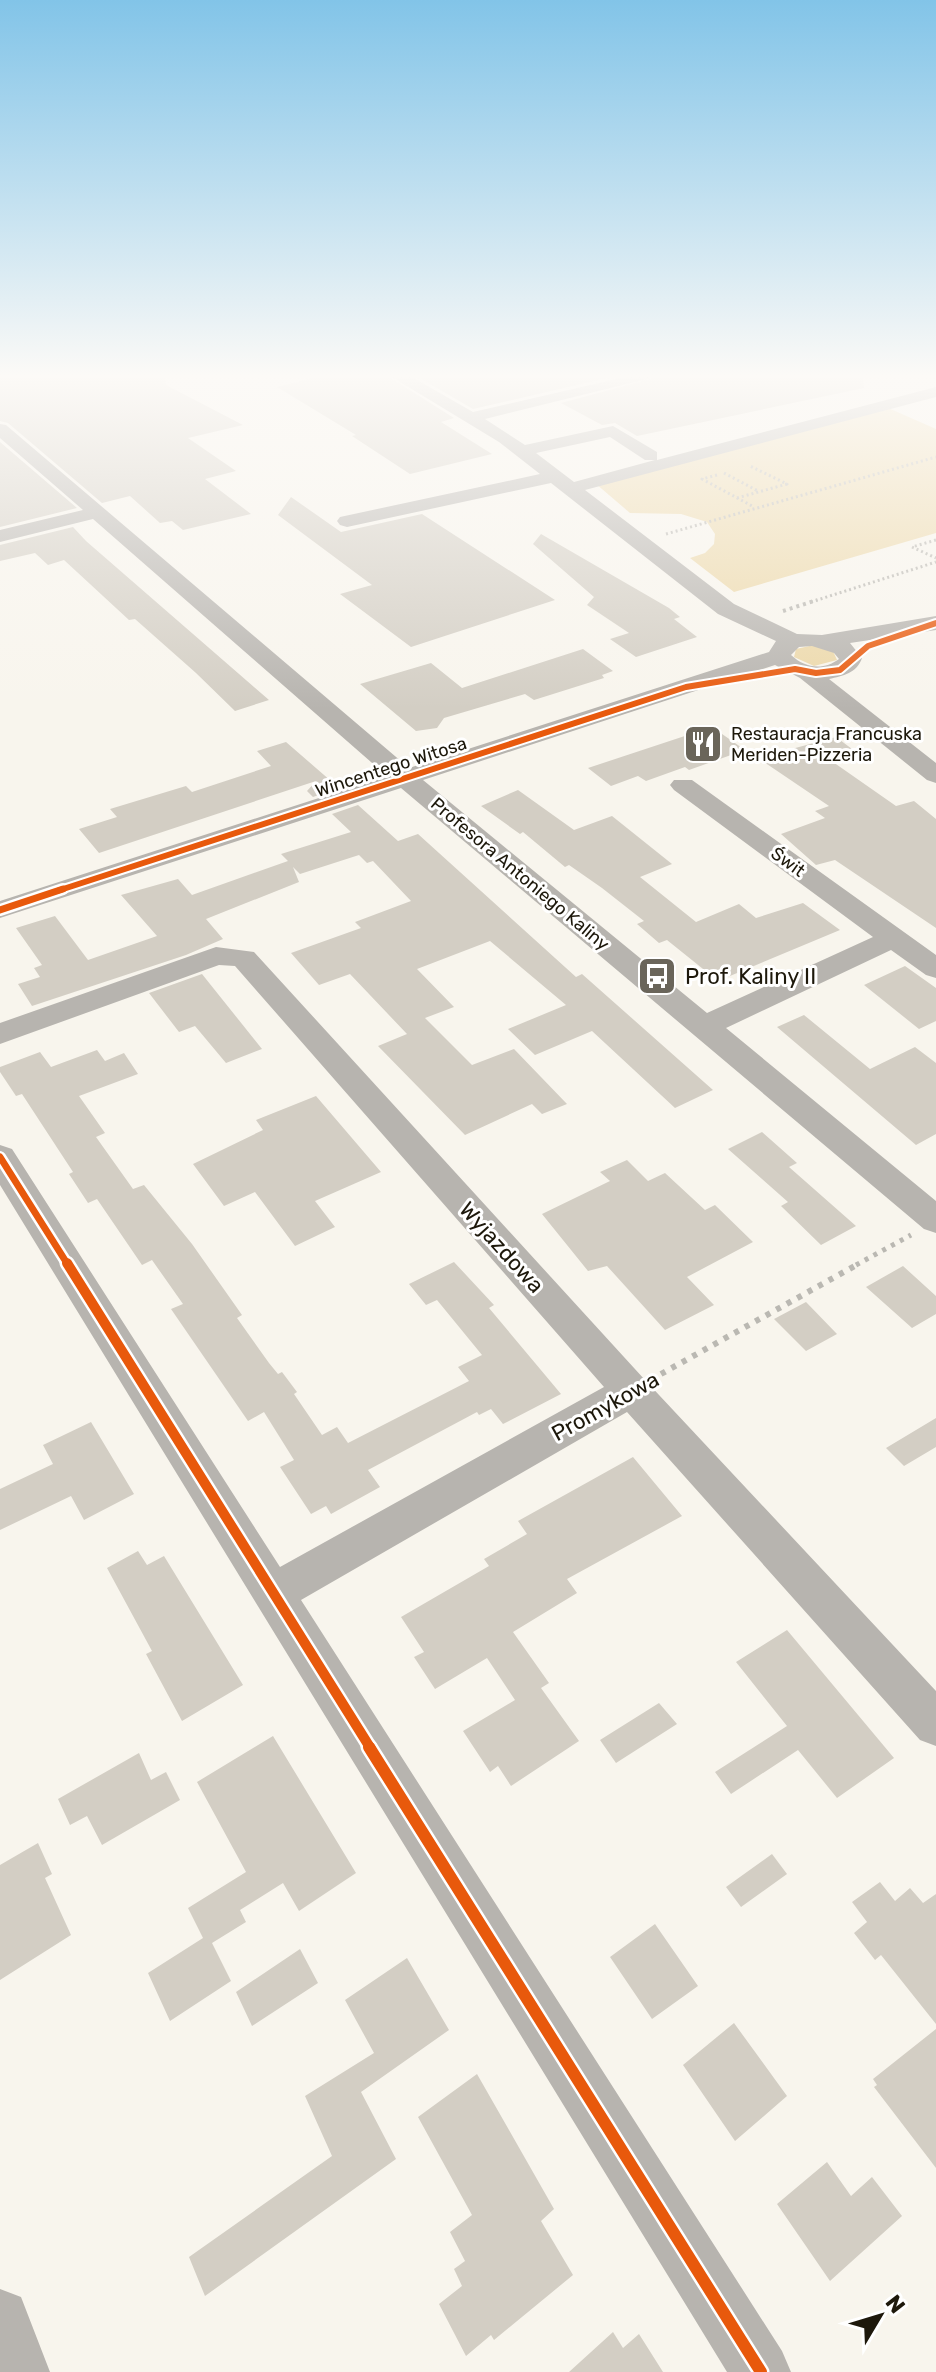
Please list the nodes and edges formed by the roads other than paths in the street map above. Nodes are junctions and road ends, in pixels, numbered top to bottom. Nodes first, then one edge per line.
1 (67, 488) edge
2 (532, 488) edge
3 (571, 488) edge
4 (96, 513) junction
5 (347, 521) dead end
6 (0, 536) edge
7 (925, 625) edge
8 (824, 641) junction
9 (791, 658) junction
10 (845, 664) junction
11 (859, 713) junction
12 (925, 755) edge
13 (936, 775) edge
14 (406, 779) junction
15 (683, 785) dead end
16 (0, 910) edge
17 (892, 939) junction
18 (936, 969) edge
19 (703, 1027) junction
20 (0, 1034) edge
21 (0, 1157) edge
22 (929, 1225) edge
23 (631, 1391) junction
24 (274, 1593) junction
25 (936, 1724) edge
26 (0, 2318) edge
27 (20, 2372) edge
28 (761, 2372) edge

1 - 4 street, Profesora Antoniego Kaliny
2 - 5 street
3 - 9 street
4 - 6 street
4 - 14 street, Profesora Antoniego Kaliny
7 - 8 street
7 - 10 street
8 - 9 street
8 - 10 street
9 - 10 street
9 - 11 street
9 - 14 street, Wincentego Witosa
10 - 11 street
11 - 12 street
12 - 13 street
14 - 16 street, Wincentego Witosa
14 - 19 street, Profesora Antoniego Kaliny
15 - 17 street, Świt
17 - 18 street, Świt
17 - 19 street
19 - 22 street, Profesora Antoniego Kaliny
20 - 23 street, Wyjazdowa
21 - 24 street
23 - 24 street, Promykowa
23 - 25 street, Wyjazdowa
24 - 28 street
26 - 27 street

